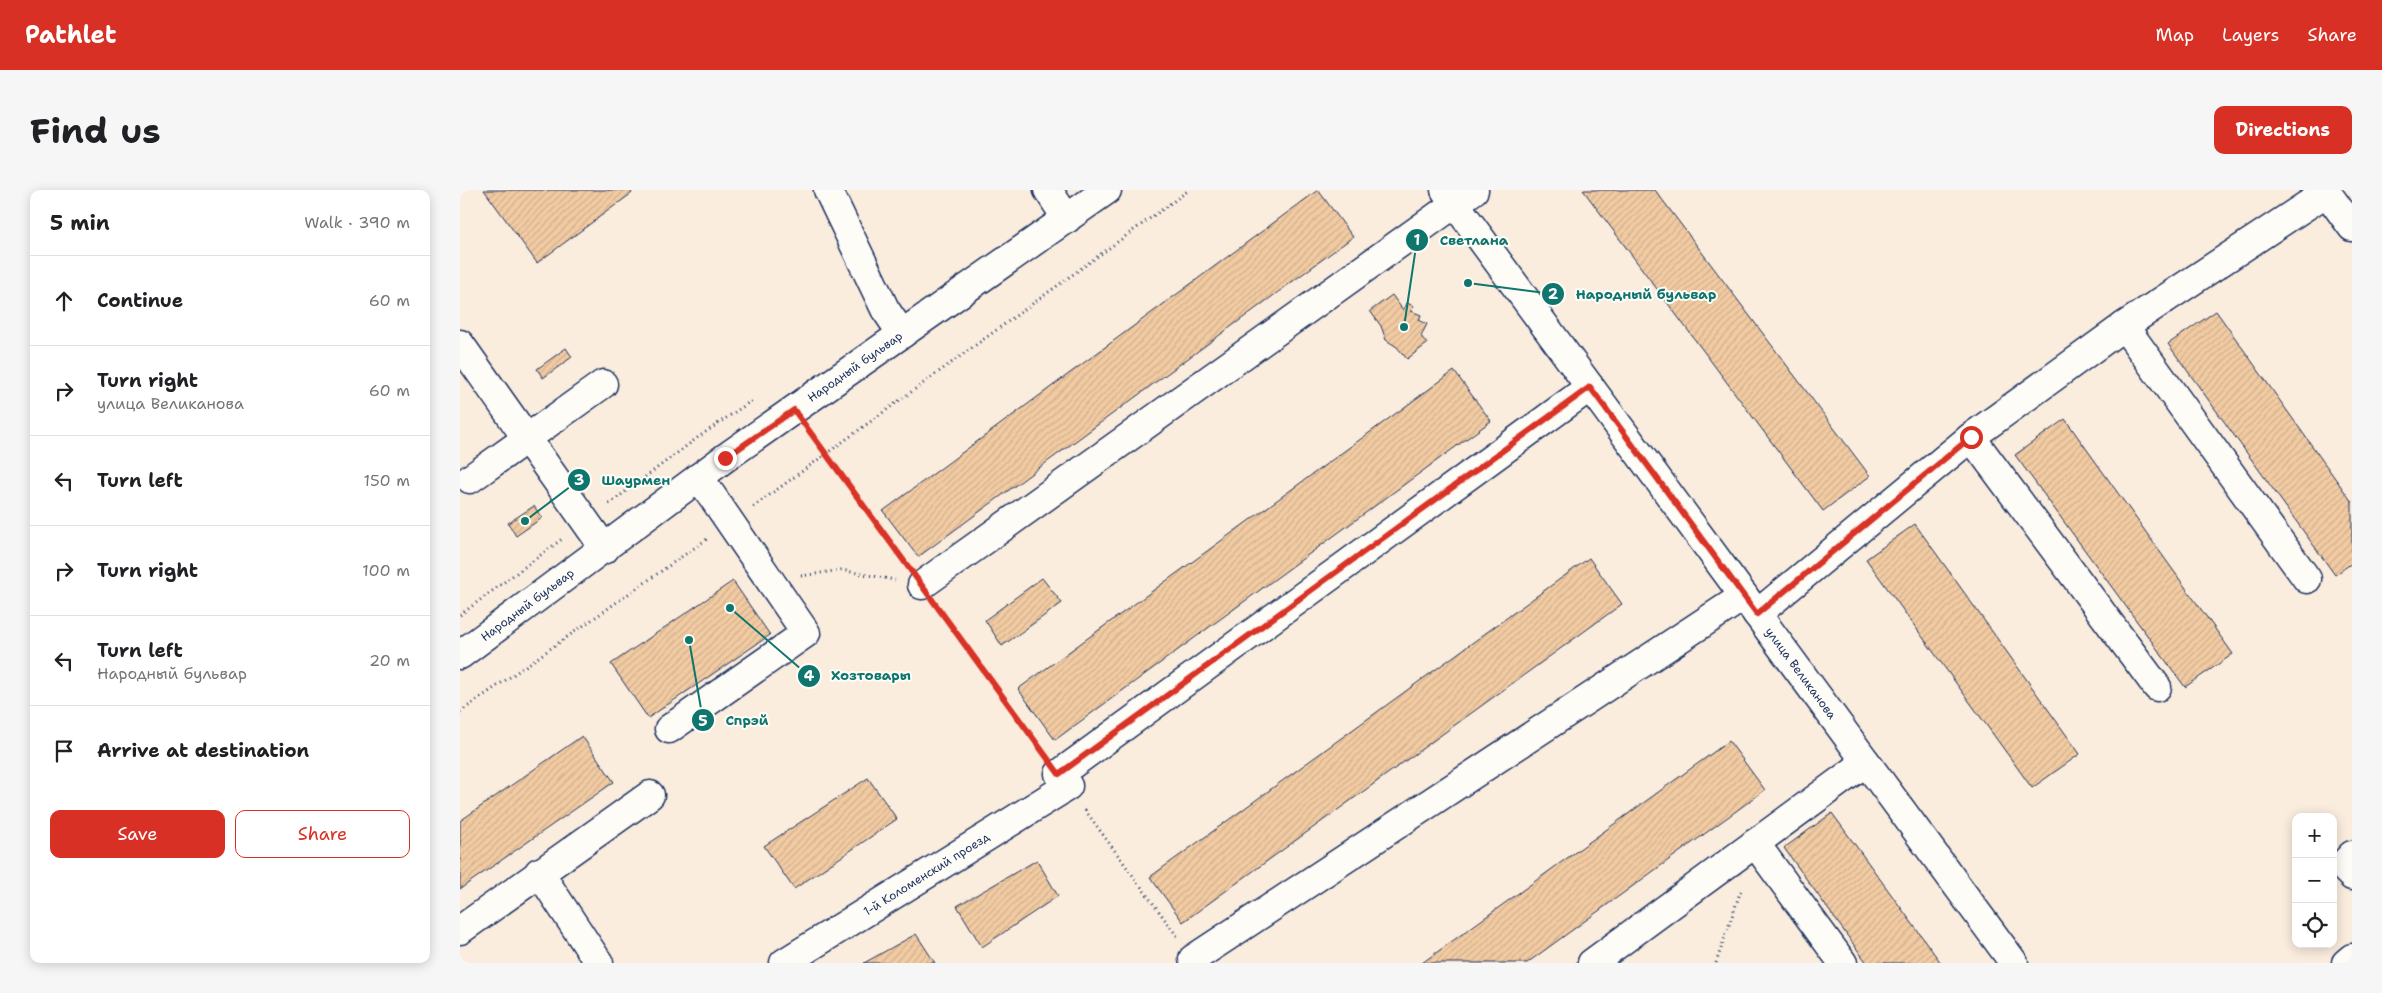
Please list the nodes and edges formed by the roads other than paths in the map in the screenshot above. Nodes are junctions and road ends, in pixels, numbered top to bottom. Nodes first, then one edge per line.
1 (828, 190) edge
2 (1048, 190) edge
3 (1107, 190) edge
4 (2326, 191) edge
5 (1458, 195) edge
6 (1067, 219) junction
7 (2352, 227) edge
8 (2124, 326) junction
9 (902, 334) junction
10 (460, 344) edge
11 (603, 384) dead end
12 (1590, 387) junction
13 (1971, 437) junction
14 (528, 438) junction
15 (699, 477) junction
16 (470, 479) dead end
17 (605, 549) junction
18 (2307, 579) dead end
19 (922, 585) road end
20 (1751, 605) junction
21 (460, 655) edge
22 (2157, 687) dead end
23 (669, 729) dead end
24 (1866, 762) junction
25 (650, 795) dead end
26 (1755, 844) junction
27 (2352, 855) edge
28 (539, 872) junction
29 (2352, 876) edge
30 (460, 930) edge
31 (2352, 958) edge
32 (1193, 959) road end
33 (599, 963) edge
34 (784, 963) edge
35 (1592, 963) edge
36 (1843, 963) edge
37 (2014, 963) edge
38 (2346, 963) edge

1 - 9 street
2 - 6 street
3 - 6 street, Народный бульвар
4 - 7 street
4 - 8 street
5 - 12 street, улица Великанова
5 - 19 street
6 - 9 street, Народный бульвар
8 - 13 street
8 - 18 street
9 - 15 street, Народный бульвар
10 - 14 street
11 - 14 street
12 - 20 street, улица Великанова
12 - 34 street, 1-й Коломенский проезд
13 - 20 street
13 - 22 street
14 - 16 street
14 - 17 street
15 - 17 street, Народный бульвар
15 - 23 street
17 - 21 street, Народный бульвар
20 - 24 street, улица Великанова
20 - 32 street
24 - 26 street
24 - 37 street, улица Великанова
25 - 28 street
26 - 35 street
26 - 36 street
27 - 29 street
28 - 30 street
28 - 33 street
31 - 38 street

